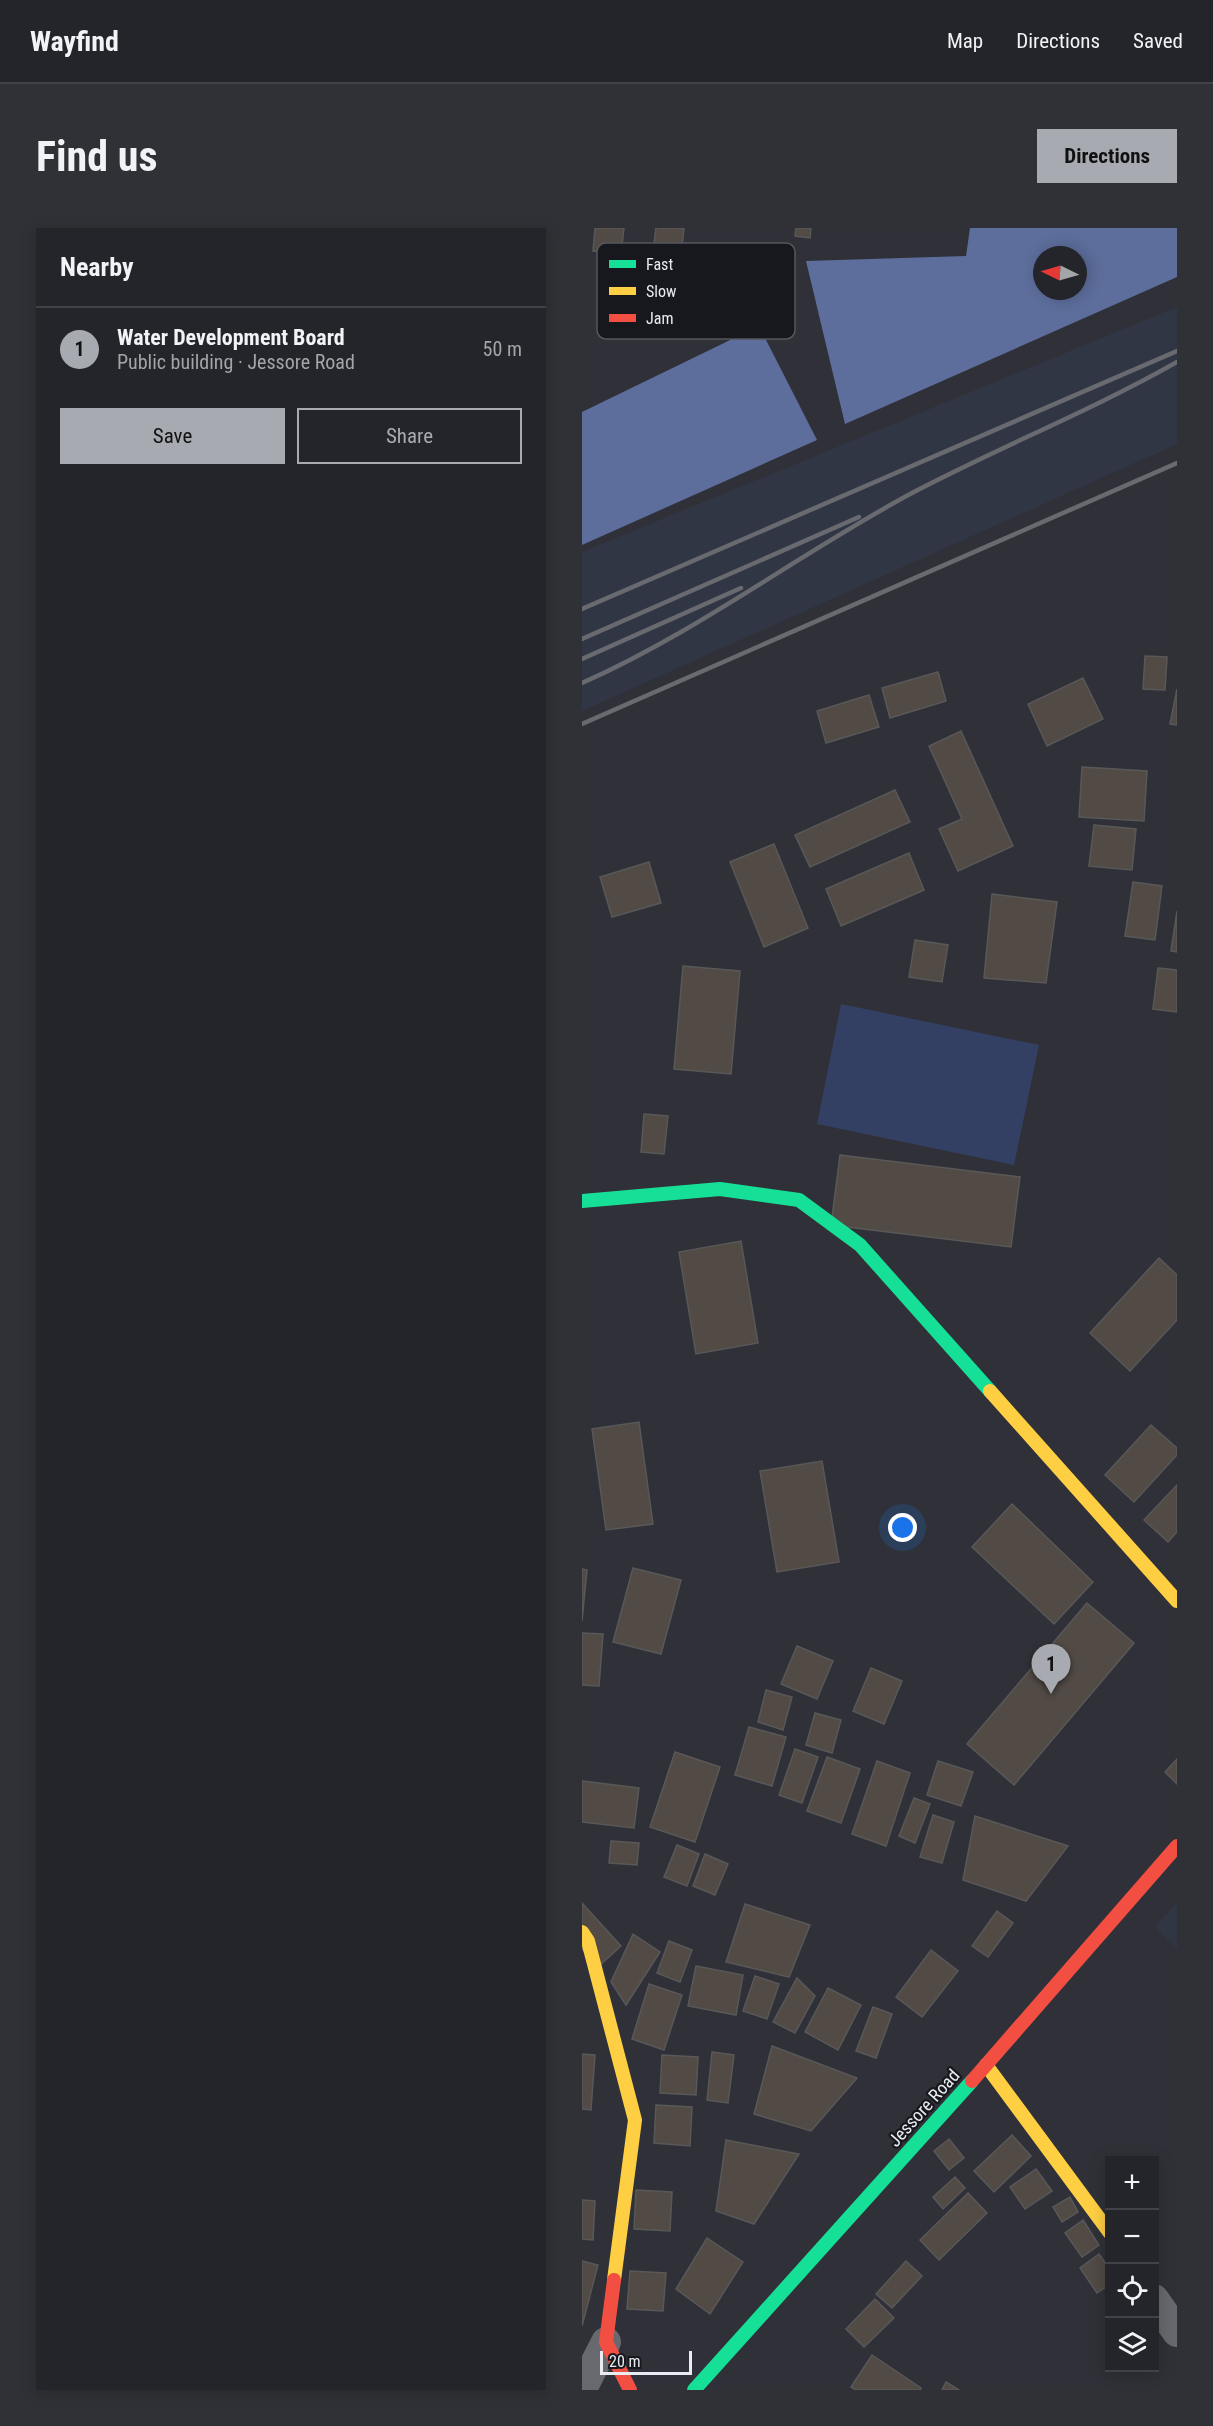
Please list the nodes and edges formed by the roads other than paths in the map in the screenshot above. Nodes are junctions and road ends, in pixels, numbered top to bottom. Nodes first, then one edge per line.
1 (582, 1201) edge
2 (1177, 1601) edge
3 (1177, 1846) edge
4 (582, 1932) edge
5 (986, 2065) junction
6 (1105, 2226) edge
7 (1159, 2305) edge
8 (1177, 2332) edge
9 (606, 2342) junction
10 (582, 2389) edge
11 (630, 2390) edge
12 (694, 2390) edge

1 - 2 main road
3 - 5 main road, Jessore Road
4 - 9 main road
5 - 6 main road
5 - 12 main road, Jessore Road
7 - 8 street
9 - 10 street
9 - 11 main road

